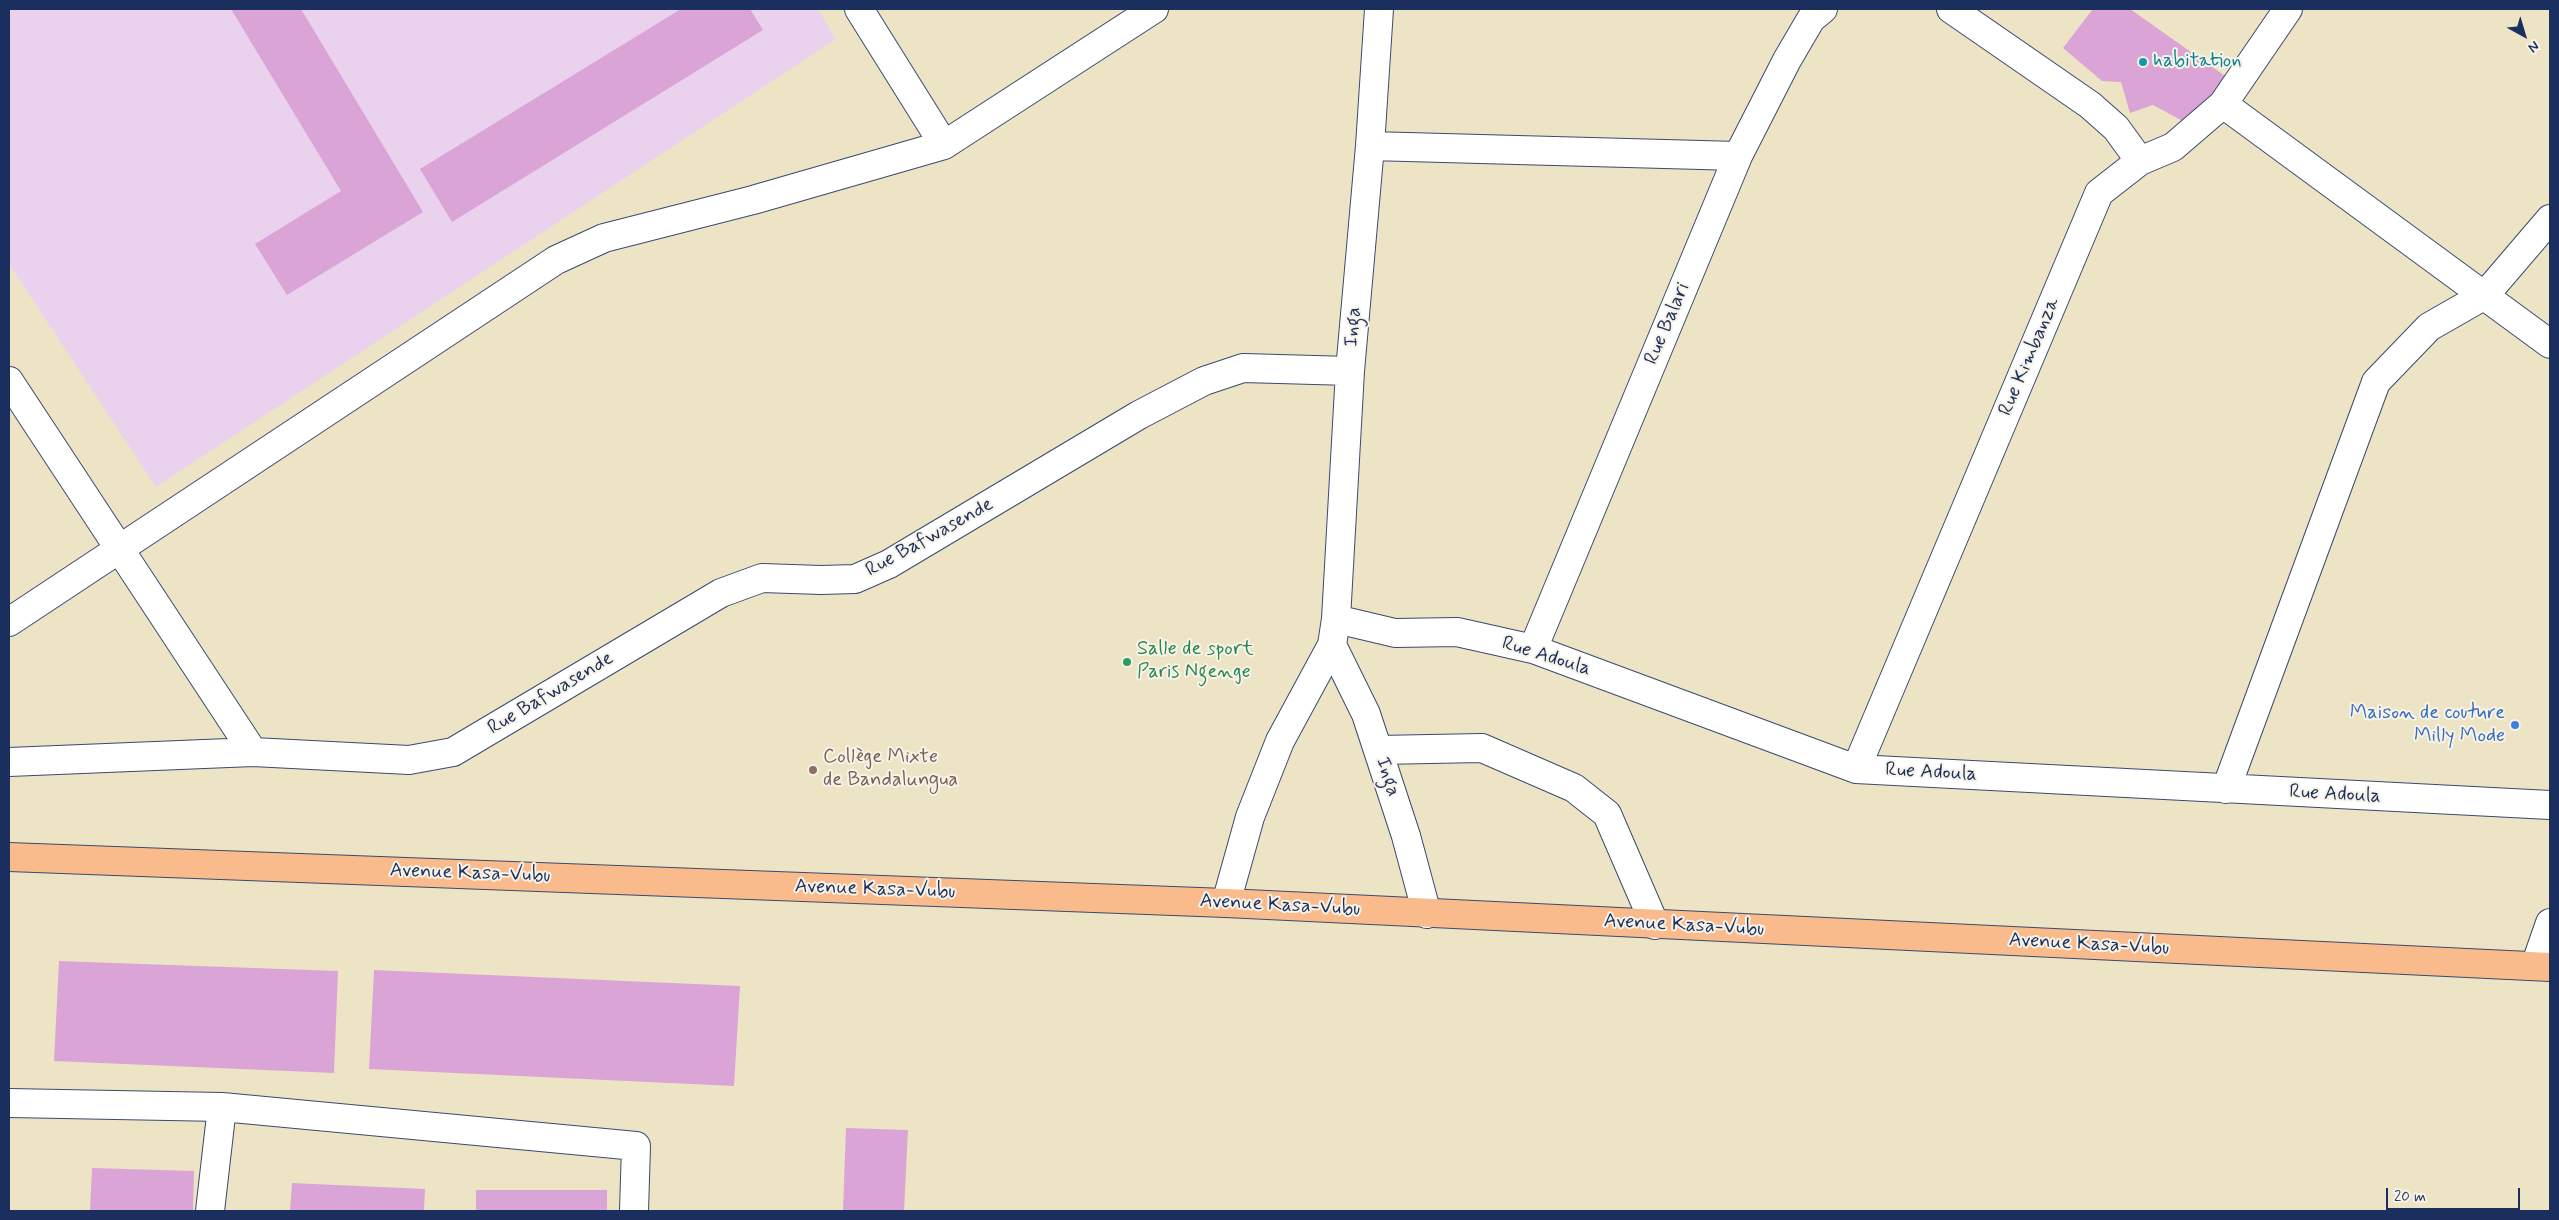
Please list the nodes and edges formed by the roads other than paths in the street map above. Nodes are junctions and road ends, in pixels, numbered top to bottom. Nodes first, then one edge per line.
1 (859, 9) edge
2 (1154, 9) edge
3 (1379, 9) edge
4 (1823, 9) edge
5 (1951, 9) edge
6 (2288, 9) edge
7 (2223, 104) junction
8 (944, 145) junction
9 (1370, 146) junction
10 (1738, 156) junction
11 (2140, 161) junction
12 (2550, 218) edge
13 (2484, 295) junction
14 (2550, 344) edge
15 (1350, 371) junction
16 (9, 381) edge
17 (120, 551) junction
18 (9, 622) edge
19 (1334, 632) junction
20 (1533, 649) junction
21 (1378, 750) junction
22 (253, 752) junction
23 (9, 762) edge
24 (1856, 769) junction
25 (2226, 789) junction
26 (2550, 805) edge
27 (9, 856) edge
28 (1226, 903) junction
29 (1427, 914) junction
30 (2550, 923) edge
31 (1655, 925) junction
32 (2543, 966) edge
33 (9, 1103) edge
34 (222, 1107) junction
35 (210, 1211) edge
36 (634, 1211) edge

1 - 8 street
2 - 8 street
3 - 9 street, Inga
4 - 10 street, Rue Balari
5 - 11 street
6 - 7 street, Rue Kimbanza
7 - 11 street, Rue Kimbanza
7 - 13 street
8 - 17 street
9 - 10 street
9 - 15 street, Inga
10 - 20 street, Rue Balari
11 - 24 street, Rue Kimbanza
12 - 13 street
13 - 14 street
13 - 25 street
15 - 19 street, Inga
15 - 22 street, Rue Bafwasende
16 - 17 street
17 - 18 street
17 - 22 street
19 - 20 street, Rue Adoula
19 - 21 street, Inga
19 - 28 street, Inga
20 - 24 street, Rue Adoula
21 - 29 street, Inga
21 - 31 street
22 - 23 street, Rue Bafwasende
24 - 25 street, Rue Adoula
25 - 26 street, Rue Adoula
27 - 28 main road, Avenue Kasa-Vubu
28 - 29 main road, Avenue Kasa-Vubu
29 - 31 main road, Avenue Kasa-Vubu
30 - 32 street
31 - 32 main road, Avenue Kasa-Vubu
33 - 34 street
34 - 35 street
34 - 36 street

